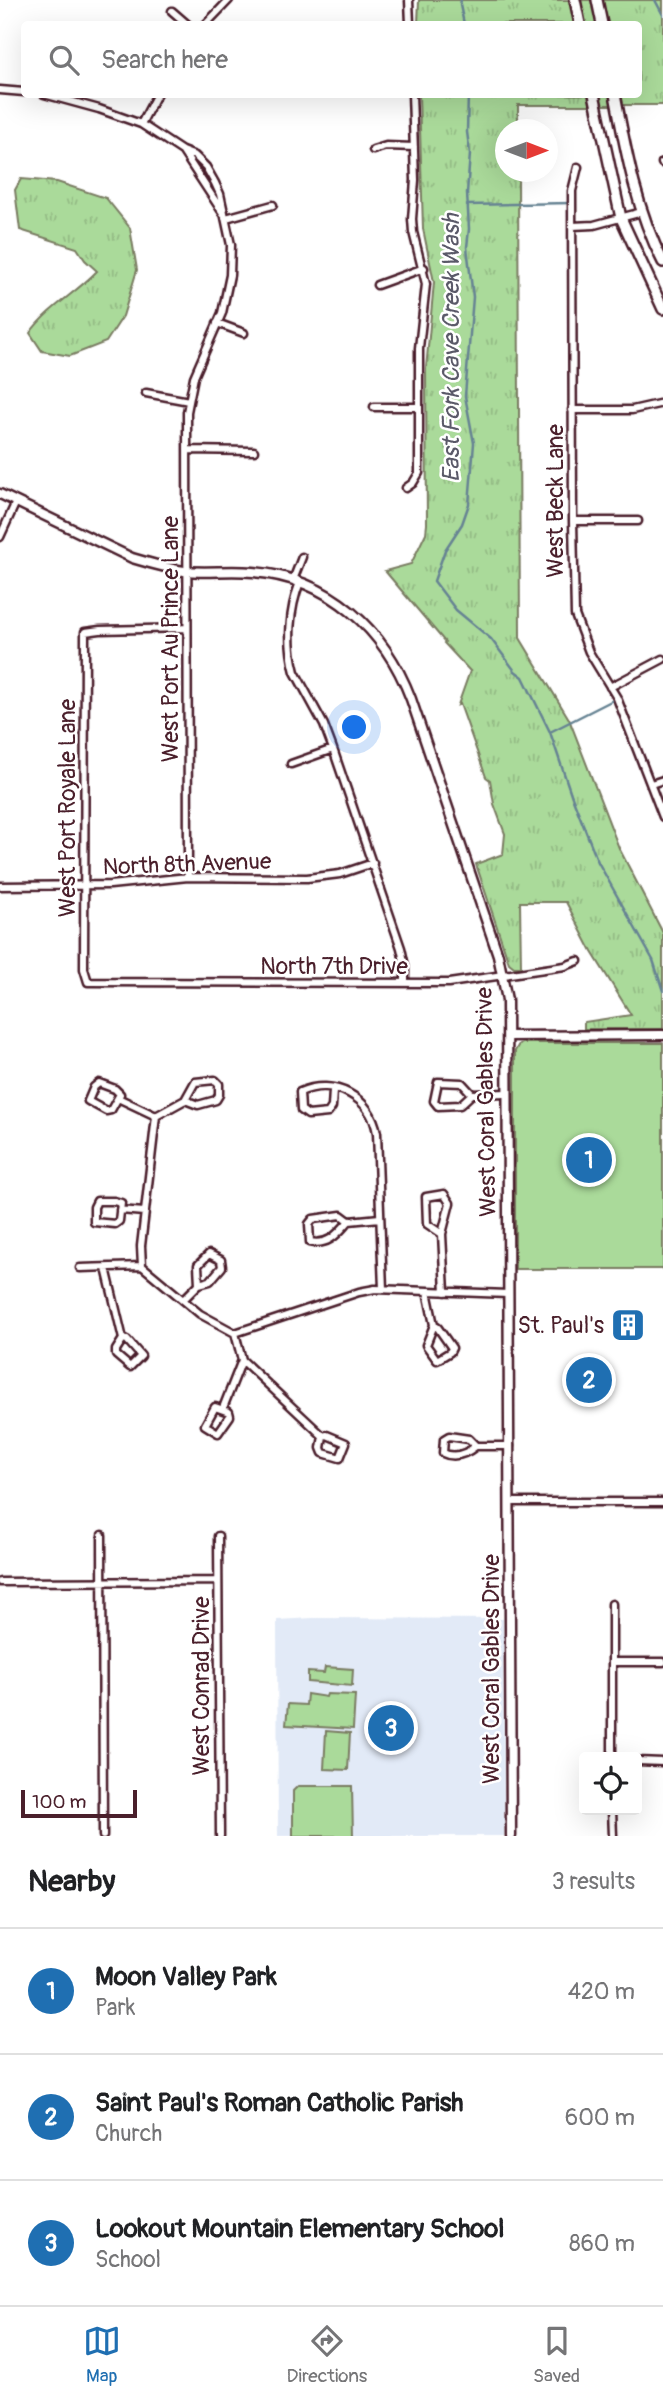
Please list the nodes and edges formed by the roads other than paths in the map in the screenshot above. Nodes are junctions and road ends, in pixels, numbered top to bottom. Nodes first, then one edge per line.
1 (229, 0) edge
2 (409, 0) edge
3 (575, 0) edge
4 (597, 0) edge
5 (172, 11) dead end
6 (184, 21) edge
7 (209, 21) edge
8 (408, 21) edge
9 (579, 21) edge
10 (601, 21) edge
11 (0, 90) edge
12 (21, 92) edge
13 (60, 98) edge
14 (155, 98) edge
15 (412, 98) edge
16 (595, 98) edge
17 (616, 98) edge
18 (141, 124) junction
19 (414, 147) junction
20 (373, 150) dead end
21 (182, 151) junction
22 (578, 167) dead end
23 (274, 205) dead end
24 (642, 212) junction
25 (226, 218) junction
26 (621, 218) junction
27 (572, 226) junction
28 (663, 262) edge
29 (424, 268) junction
30 (377, 285) dead end
31 (663, 309) edge
32 (217, 323) junction
33 (244, 333) dead end
34 (146, 393) dead end
35 (189, 401) junction
36 (663, 403) edge
37 (374, 407) dead end
38 (418, 407) junction
39 (572, 410) junction
40 (187, 450) junction
41 (254, 451) dead end
42 (406, 488) dead end
43 (0, 494) edge
44 (16, 502) junction
45 (573, 521) junction
46 (638, 521) dead end
47 (0, 537) edge
48 (302, 557) dead end
49 (186, 571) junction
50 (296, 581) junction
51 (187, 628) junction
52 (663, 659) edge
53 (610, 687) junction
54 (333, 749) junction
55 (290, 764) dead end
56 (663, 780) edge
57 (651, 785) junction
58 (663, 817) edge
59 (373, 863) junction
60 (188, 877) junction
61 (0, 886) edge
62 (84, 886) junction
63 (578, 961) dead end
64 (503, 976) junction
65 (88, 982) joint
66 (405, 983) junction
67 (663, 1035) edge
68 (508, 1036) junction
69 (333, 1090) junction
70 (508, 1093) junction
71 (472, 1094) junction
72 (118, 1098) junction
73 (185, 1100) junction
74 (156, 1116) junction
75 (120, 1210) junction
76 (144, 1212) junction
77 (380, 1218) junction
78 (349, 1221) junction
79 (442, 1234) junction
80 (142, 1266) junction
81 (80, 1268) dead end
82 (106, 1268) junction
83 (199, 1284) junction
84 (383, 1289) junction
85 (427, 1291) junction
86 (445, 1292) junction
87 (508, 1294) junction
88 (183, 1300) junction
89 (434, 1325) junction
90 (235, 1333) junction
91 (123, 1339) junction
92 (242, 1360) junction
93 (223, 1408) junction
94 (323, 1436) junction
95 (476, 1446) junction
96 (510, 1446) junction
97 (510, 1502) junction
98 (663, 1502) edge
99 (102, 1535) dead end
100 (218, 1536) dead end
101 (218, 1581) junction
102 (0, 1582) edge
103 (102, 1582) junction
104 (611, 1604) dead end
105 (612, 1662) junction
106 (663, 1662) edge
107 (612, 1752) edge
108 (642, 1762) edge
109 (663, 1762) edge
110 (612, 1815) edge
111 (103, 1836) edge
112 (220, 1836) edge
113 (511, 1836) edge
114 (613, 1836) edge

1 - 7 street
2 - 8 street
3 - 9 main road
4 - 10 main road
5 - 6 street
11 - 12 street
13 - 18 street, West Port Au Prince Lane
14 - 18 street
15 - 19 street
16 - 26 main road
17 - 24 main road
18 - 21 street, West Port Au Prince Lane
19 - 20 street
19 - 29 street
21 - 25 street, West Port Au Prince Lane
21 - 25 street, West Port Au Prince Lane
22 - 27 street, West Beck Lane
23 - 25 street
24 - 26 street
24 - 28 main road
25 - 32 street, West Port Au Prince Lane
26 - 27 street
26 - 31 main road
27 - 39 street, West Beck Lane
29 - 30 street
29 - 38 street
32 - 33 street
32 - 35 street, West Port Au Prince Lane
34 - 35 street
35 - 40 street, West Port Au Prince Lane
36 - 39 street
37 - 38 street
38 - 42 street
39 - 45 street, West Beck Lane
40 - 41 street
40 - 49 street, West Port Au Prince Lane
43 - 44 street, West Coral Gables Drive
44 - 47 street
44 - 49 street, West Coral Gables Drive
45 - 46 street
45 - 53 street, West Beck Lane
48 - 50 street
49 - 50 street, West Coral Gables Drive
49 - 51 street, West Port Au Prince Lane
50 - 54 street
50 - 64 street, West Coral Gables Drive
51 - 60 street, West Port Au Prince Lane
51 - 62 street, West Port Royale Lane
52 - 53 street
53 - 57 street, West Beck Lane
54 - 55 street
54 - 59 street
56 - 57 street
57 - 58 street, West Beck Lane
59 - 60 street, North 8th Avenue
59 - 66 street
60 - 62 street, North 8th Avenue
61 - 62 street, North 8th Avenue
62 - 65 street, West Port Royale Lane
63 - 64 street, North 7th Drive
64 - 66 street, North 7th Drive
64 - 68 street, West Coral Gables Drive
65 - 66 street, North 7th Drive
67 - 68 street
68 - 70 street, West Coral Gables Drive
69 - 69 street
69 - 77 street
70 - 71 street
70 - 87 street, West Coral Gables Drive
71 - 71 street
72 - 72 street
72 - 74 street
73 - 73 street
73 - 74 street
74 - 76 street
75 - 75 street
75 - 76 street
76 - 80 street
77 - 78 street
77 - 84 street
78 - 78 street
79 - 79 street
79 - 86 street
80 - 82 street
80 - 88 street
81 - 82 street
82 - 91 street
83 - 83 street
83 - 88 street
84 - 85 street
84 - 90 street
85 - 86 street
85 - 89 street
86 - 87 street
87 - 96 street, West Coral Gables Drive
88 - 90 street
89 - 89 street
90 - 92 street
91 - 91 street
92 - 93 street
92 - 94 street
93 - 93 street
94 - 94 street
95 - 95 street
95 - 96 street
96 - 97 street, West Coral Gables Drive
97 - 98 street
97 - 113 street, West Coral Gables Drive
99 - 103 street
100 - 101 street, West Conrad Drive
101 - 103 street
101 - 112 street, West Conrad Drive
102 - 103 street
103 - 111 street
104 - 105 street
105 - 106 street
105 - 107 street
108 - 109 street
110 - 114 street

